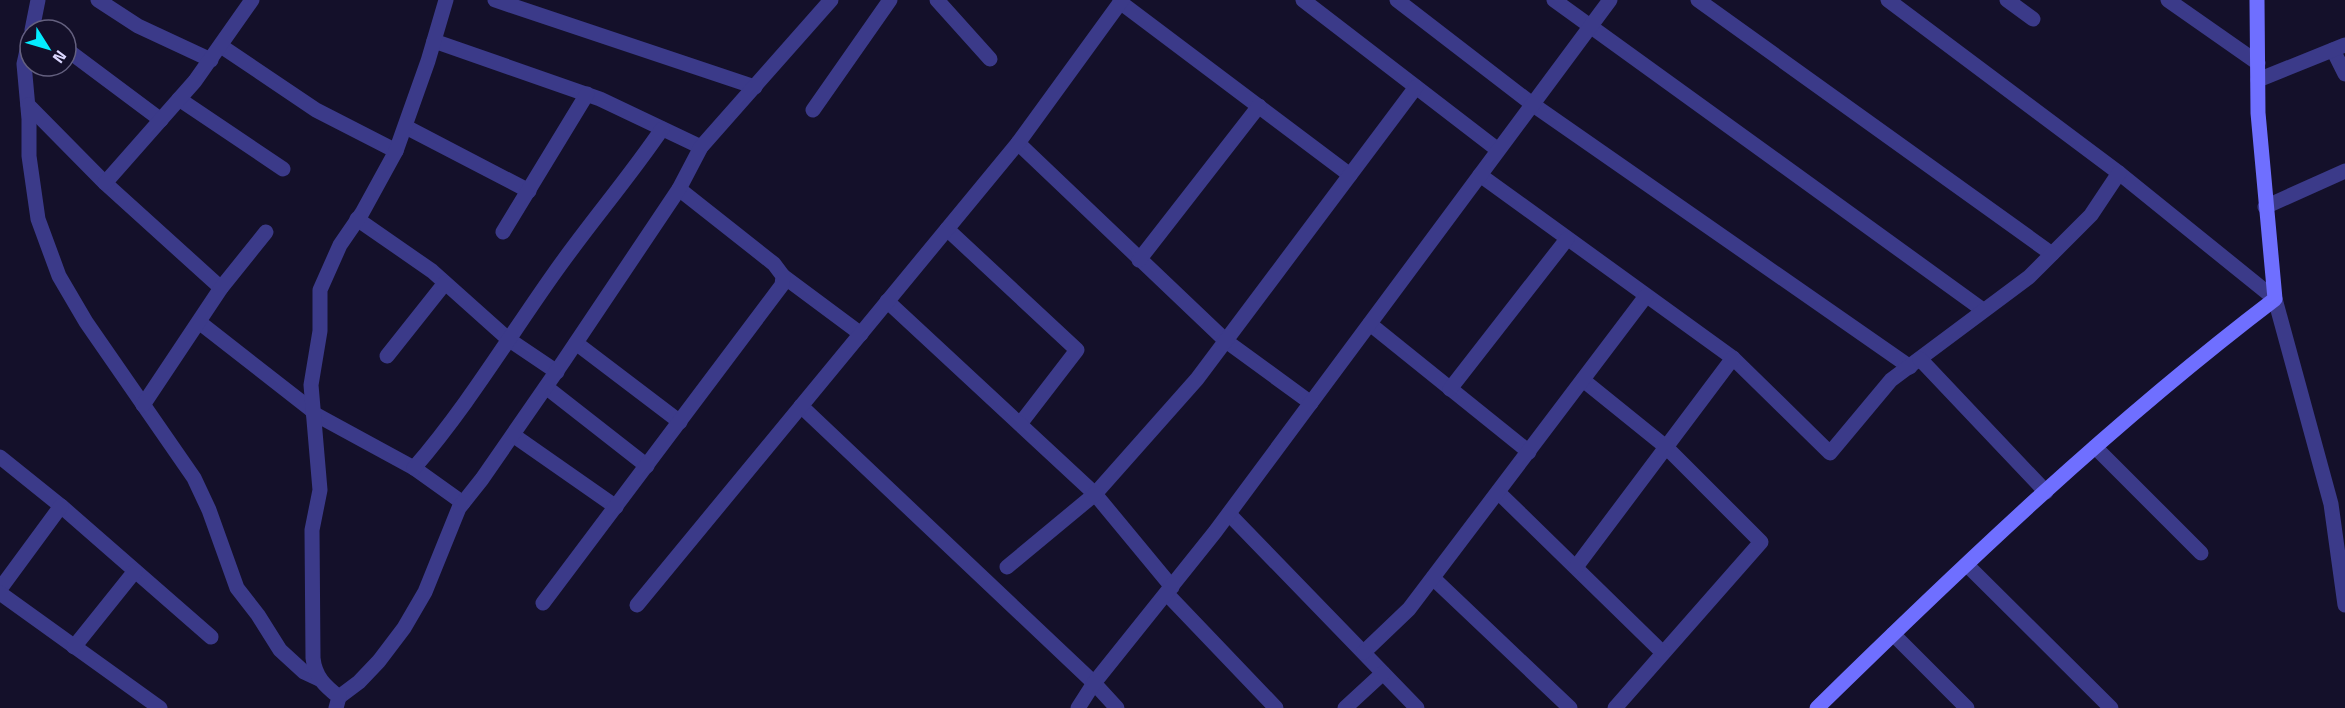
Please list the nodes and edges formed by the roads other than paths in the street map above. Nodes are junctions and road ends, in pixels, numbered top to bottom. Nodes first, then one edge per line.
1 (38, 0) edge
2 (98, 0) edge
3 (252, 0) edge
4 (446, 0) edge
5 (495, 0) edge
6 (831, 0) edge
7 (890, 0) edge
8 (937, 0) edge
9 (1303, 0) edge
10 (1397, 0) edge
11 (1554, 0) edge
12 (1610, 0) edge
13 (1698, 0) edge
14 (1888, 0) edge
15 (2007, 0) edge
16 (2168, 0) edge
17 (2257, 0) edge
18 (1121, 1) edge
19 (36, 18) edge
20 (2033, 19) dead end
21 (1591, 25) junction
22 (434, 41) junction
23 (221, 46) junction
24 (2339, 48) edge
25 (78, 58) edge
26 (990, 59) dead end
27 (211, 60) junction
28 (2258, 63) junction
29 (2345, 74) edge
30 (25, 78) edge
31 (2258, 80) junction
32 (755, 87) junction
33 (1416, 87) junction
34 (587, 94) junction
35 (179, 99) junction
36 (1532, 104) junction
37 (28, 105) junction
38 (1259, 106) junction
39 (813, 110) dead end
40 (161, 120) junction
41 (406, 127) junction
42 (662, 129) junction
43 (1018, 143) junction
44 (701, 147) junction
45 (1498, 150) junction
46 (396, 151) junction
47 (282, 169) dead end
48 (2345, 171) edge
49 (2119, 173) junction
50 (1350, 175) junction
51 (1480, 175) junction
52 (105, 183) junction
53 (679, 189) junction
54 (528, 191) junction
55 (2265, 207) junction
56 (357, 219) junction
57 (947, 228) junction
58 (266, 232) dead end
59 (503, 232) dead end
60 (1567, 239) junction
61 (2052, 254) junction
62 (1139, 260) junction
63 (783, 276) junction
64 (445, 283) junction
65 (221, 288) junction
66 (1646, 296) junction
67 (2275, 299) junction
68 (887, 301) junction
69 (1983, 310) junction
70 (199, 322) junction
71 (1370, 324) junction
72 (861, 334) junction
73 (508, 339) junction
74 (1226, 341) junction
75 (576, 343) junction
76 (387, 356) dead end
77 (1733, 358) junction
78 (1915, 363) junction
79 (557, 372) junction
80 (1583, 380) junction
81 (546, 387) junction
82 (1450, 388) junction
83 (1311, 403) junction
84 (143, 405) junction
85 (801, 406) junction
86 (313, 412) junction
87 (680, 422) junction
88 (1020, 424) junction
89 (513, 435) junction
90 (1666, 447) junction
91 (2095, 447) junction
92 (1529, 452) junction
93 (0, 457) edge
94 (647, 465) junction
95 (414, 468) junction
96 (1498, 492) junction
97 (2046, 492) junction
98 (1095, 494) junction
99 (463, 503) junction
100 (61, 506) junction
101 (615, 507) junction
102 (2338, 507) edge
103 (1229, 514) junction
104 (2201, 553) dead end
105 (1967, 565) junction
106 (1007, 567) dead end
107 (1576, 567) junction
108 (135, 571) junction
109 (1433, 578) junction
110 (0, 591) edge
111 (1170, 591) junction
112 (543, 603) dead end
113 (637, 605) dead end
114 (2345, 605) edge
115 (1893, 634) junction
116 (211, 637) dead end
117 (74, 646) junction
118 (1364, 652) junction
119 (1662, 652) junction
120 (1383, 673) junction
121 (319, 678) junction
122 (1094, 683) junction
123 (338, 703) edge
124 (160, 708) edge
125 (1078, 708) edge
126 (1117, 708) edge
127 (1276, 708) edge
128 (1345, 708) edge
129 (1417, 708) edge
130 (1569, 708) edge
131 (1615, 708) edge
132 (1816, 708) edge
133 (1967, 708) edge
134 (2110, 708) edge

1 - 19 street
2 - 27 street
3 - 23 street
4 - 22 street
5 - 32 street
6 - 32 street
7 - 39 street
8 - 26 street
9 - 33 street
10 - 36 street
11 - 21 street
12 - 21 street
13 - 61 street
14 - 49 street
15 - 20 street
16 - 28 street
17 - 28 street
18 - 38 street
18 - 43 street
21 - 36 street
21 - 69 street
22 - 34 street
22 - 41 street
23 - 27 street
23 - 46 street
24 - 29 street
24 - 31 street
25 - 40 street
27 - 35 street
28 - 31 street
30 - 37 street
31 - 55 street
32 - 44 street
33 - 45 street
33 - 50 street
34 - 42 street
34 - 54 street
35 - 40 street
35 - 47 street
36 - 45 street
36 - 78 street
37 - 52 street
37 - 84 street
38 - 50 street
38 - 62 street
40 - 52 street
41 - 46 street
41 - 54 street
42 - 44 street
42 - 73 street
43 - 57 street
43 - 62 street
44 - 53 street
45 - 51 street
46 - 56 street
48 - 55 street
49 - 61 street
49 - 67 street
50 - 74 street
51 - 60 street
51 - 71 street
52 - 65 street
53 - 63 street
53 - 75 street
54 - 59 street
55 - 67 street
56 - 64 street
56 - 86 street
57 - 68 street
57 - 88 street
58 - 65 street
60 - 66 street
60 - 82 street
61 - 69 street
62 - 74 street
63 - 72 street
63 - 87 street
64 - 73 street
64 - 76 street
65 - 70 street
66 - 77 street
66 - 80 street
67 - 91 street
67 - 102 street
68 - 72 street
68 - 88 street
69 - 78 street
70 - 84 street
70 - 86 street
71 - 82 street
71 - 83 street
72 - 85 street
73 - 79 street
73 - 95 street
74 - 83 street
74 - 98 street
75 - 79 street
75 - 87 street
77 - 78 street
77 - 90 street
78 - 97 street
79 - 81 street
80 - 90 street
80 - 92 street
81 - 89 street
81 - 94 street
82 - 92 street
83 - 103 street
84 - 121 street
85 - 113 street
85 - 122 street
86 - 95 street
86 - 121 street
87 - 94 street
88 - 98 street
89 - 99 street
89 - 101 street
90 - 107 street
90 - 119 street
91 - 97 street
91 - 104 street
92 - 96 street
93 - 100 street
94 - 101 street
95 - 99 street
96 - 107 street
96 - 109 street
97 - 105 street
98 - 106 street
98 - 111 street
99 - 123 street
100 - 108 street
100 - 110 street
101 - 112 street
102 - 114 street
103 - 111 street
103 - 118 street
105 - 115 street
105 - 134 street
107 - 119 street
108 - 116 street
108 - 117 street
109 - 118 street
109 - 130 street
110 - 117 street
111 - 122 street
111 - 127 street
115 - 132 street
115 - 133 street
117 - 124 street
118 - 120 street
119 - 131 street
120 - 128 street
120 - 129 street
121 - 123 street
122 - 125 street
122 - 126 street

